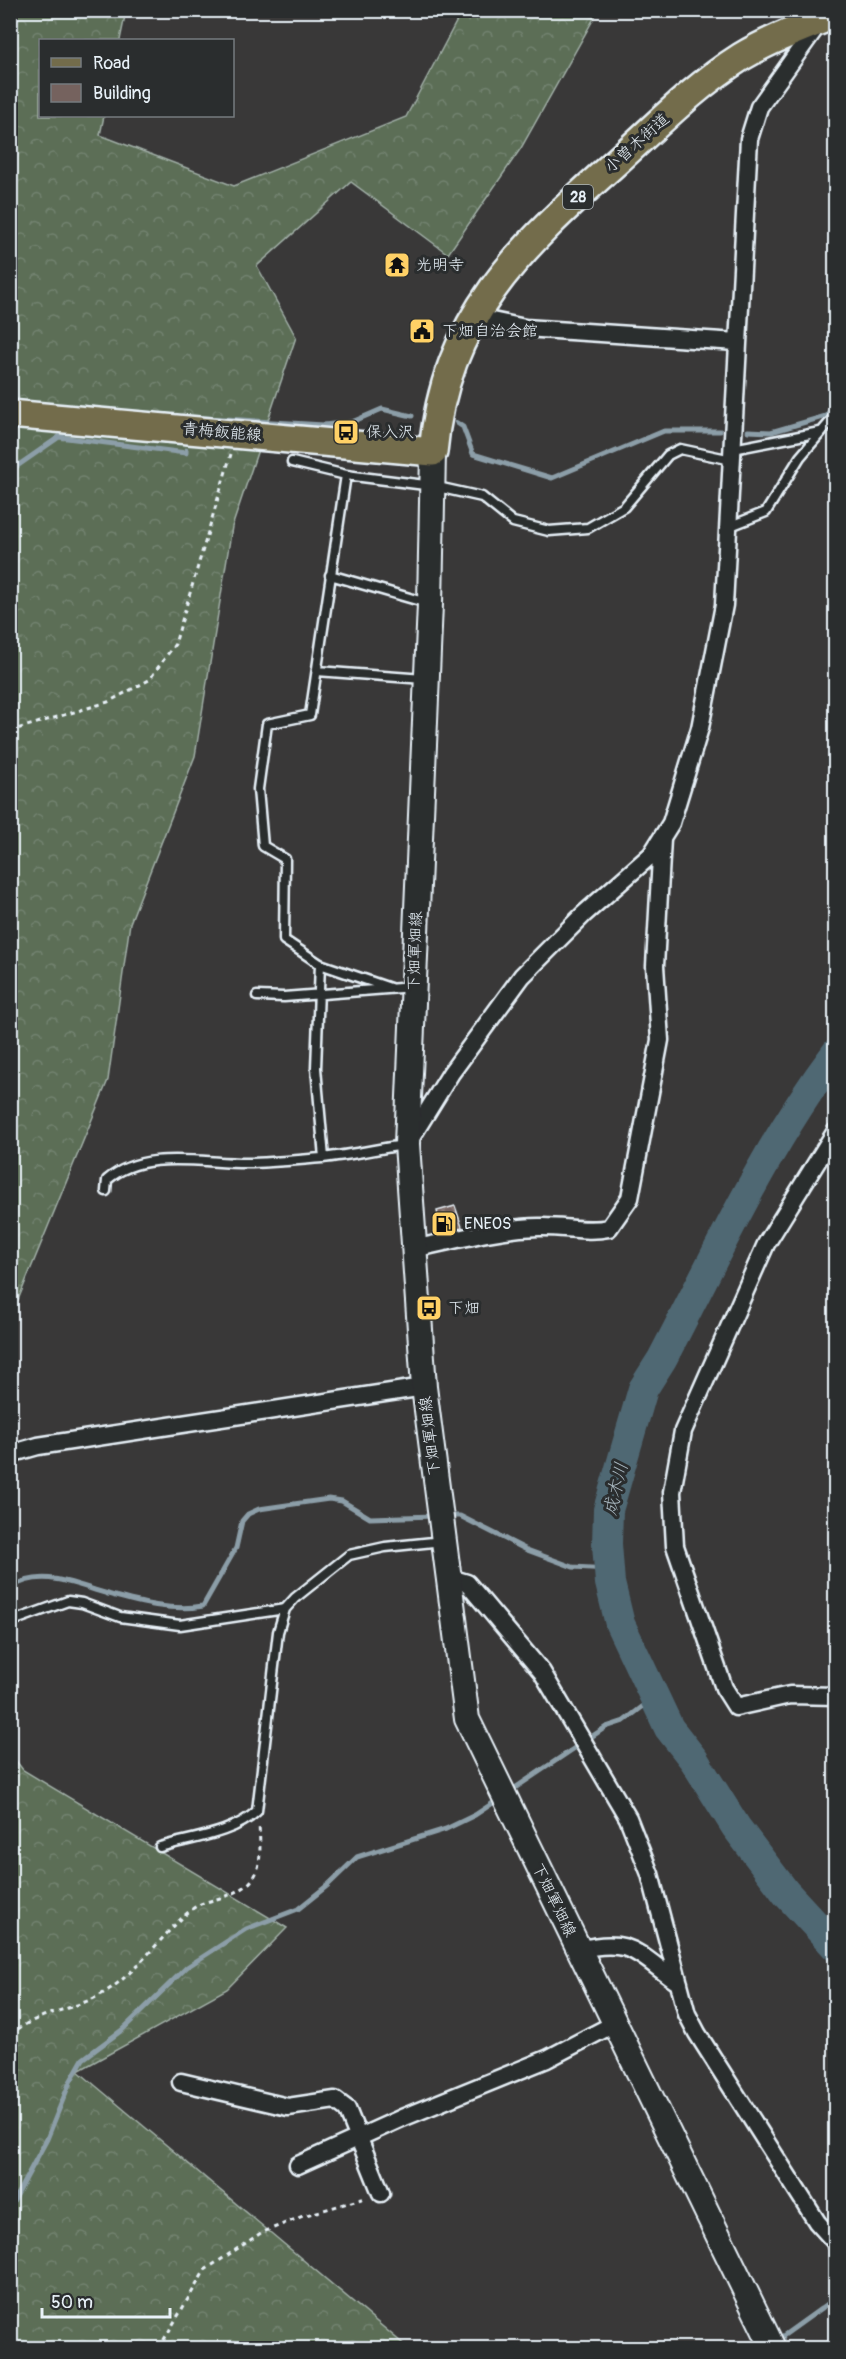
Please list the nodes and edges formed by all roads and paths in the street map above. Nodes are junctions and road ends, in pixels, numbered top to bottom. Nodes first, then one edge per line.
1 (828, 17) edge
2 (473, 317) junction
3 (737, 342) junction
4 (10, 414) edge
5 (836, 415) edge
6 (821, 432) junction
7 (238, 434) junction
8 (433, 452) junction
9 (732, 454) junction
10 (292, 462) dead end
11 (346, 475) junction
12 (433, 486) junction
13 (728, 527) junction
14 (330, 576) junction
15 (430, 604) junction
16 (317, 671) junction
17 (426, 679) junction
18 (10, 731) edge
19 (663, 836) junction
20 (320, 964) junction
21 (402, 988) junction
22 (319, 994) junction
23 (257, 996) dead end
24 (836, 1131) edge
25 (407, 1144) junction
26 (324, 1158) junction
27 (106, 1191) dead end
28 (414, 1249) junction
29 (424, 1387) junction
30 (10, 1454) edge
31 (443, 1541) junction
32 (447, 1577) junction
33 (285, 1609) junction
34 (10, 1622) edge
35 (836, 1695) edge
36 (257, 1811) junction
37 (160, 1847) dead end
38 (578, 1950) junction
39 (679, 1983) junction
40 (614, 2024) junction
41 (10, 2035) edge
42 (181, 2082) dead end
43 (359, 2139) junction
44 (298, 2165) dead end
45 (381, 2193) joint
46 (836, 2243) edge
47 (159, 2349) edge
48 (774, 2349) edge

1 - 2 main road, 小曽木街道 / 28
1 - 3 street
2 - 3 street
2 - 8 main road, 小曽木街道 / 28
3 - 9 street
4 - 7 main road, 青梅飯能線
5 - 6 lane
6 - 9 lane
6 - 13 lane
7 - 8 main road, 青梅飯能線
7 - 18 path
8 - 12 main road, 下畑軍畑線
9 - 12 lane
9 - 13 street
10 - 11 lane
11 - 12 lane
11 - 14 lane
12 - 15 main road, 下畑軍畑線
13 - 19 street
14 - 15 lane
14 - 16 lane
15 - 17 main road, 下畑軍畑線
16 - 17 lane
16 - 20 lane
17 - 21 main road, 下畑軍畑線
19 - 25 street
19 - 28 street
20 - 21 lane
20 - 22 lane
21 - 22 lane
21 - 25 main road, 下畑軍畑線
22 - 23 lane
22 - 26 lane
24 - 35 street
25 - 26 lane
25 - 28 main road, 下畑軍畑線
26 - 27 lane
28 - 29 main road, 下畑軍畑線
29 - 30 street
29 - 31 main road, 下畑軍畑線
31 - 32 main road, 下畑軍畑線
31 - 33 lane
32 - 38 main road, 下畑軍畑線
32 - 39 street
33 - 34 lane
33 - 36 lane
36 - 37 lane
36 - 41 path
38 - 39 street
38 - 40 main road, 下畑軍畑線
39 - 46 street
40 - 43 street
40 - 48 main road, 下畑軍畑線
42 - 43 street
43 - 44 street
43 - 45 street
45 - 47 path

